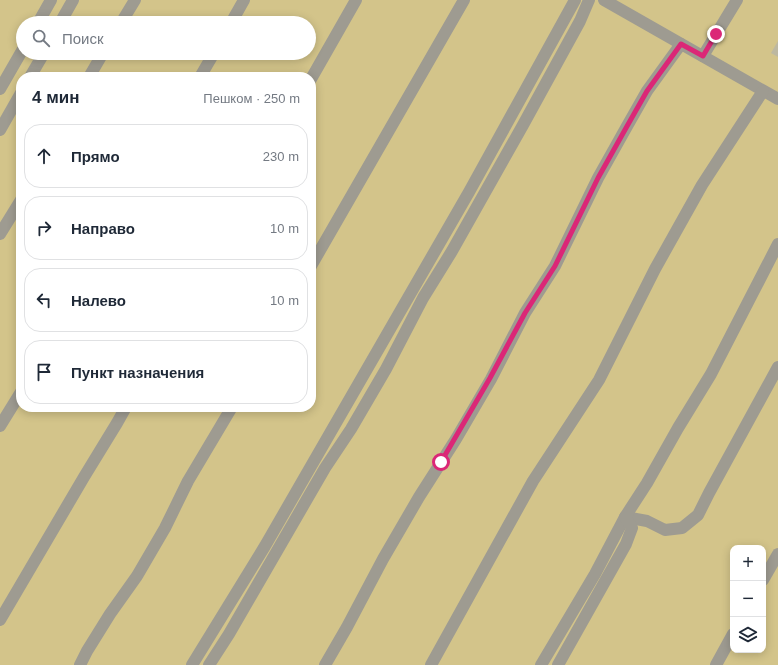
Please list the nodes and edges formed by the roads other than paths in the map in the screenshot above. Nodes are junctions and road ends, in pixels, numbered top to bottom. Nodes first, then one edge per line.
1 (51, 0) edge
2 (73, 0) edge
3 (135, 0) edge
4 (244, 0) edge
5 (356, 0) edge
6 (464, 0) edge
7 (575, 0) edge
8 (589, 0) edge
9 (604, 0) edge
10 (737, 0) edge
11 (621, 4) edge
12 (42, 16) edge
13 (64, 16) edge
14 (125, 16) edge
15 (235, 16) edge
16 (681, 44) junction
17 (703, 56) junction
18 (17, 60) edge
19 (40, 60) edge
20 (99, 60) edge
21 (210, 60) edge
22 (33, 72) edge
23 (92, 72) edge
24 (203, 72) edge
25 (314, 72) edge
26 (0, 89) edge
27 (763, 91) junction
28 (778, 99) edge
29 (16, 102) edge
30 (0, 130) edge
31 (16, 208) edge
32 (0, 234) edge
33 (778, 244) edge
34 (316, 257) edge
35 (778, 367) edge
36 (16, 400) edge
37 (124, 412) edge
38 (229, 412) edge
39 (0, 426) edge
40 (625, 517) junction
41 (778, 554) edge
42 (766, 575) edge
43 (0, 620) edge
44 (730, 639) edge
45 (80, 665) edge
46 (192, 665) edge
47 (209, 665) edge
48 (325, 665) edge
49 (431, 665) edge
50 (541, 665) edge
51 (558, 665) edge
52 (716, 665) edge

1 - 12 lane
2 - 13 lane
3 - 14 lane
4 - 15 lane
5 - 25 lane
6 - 34 lane
7 - 46 lane
8 - 47 lane
9 - 11 lane
10 - 17 lane
11 - 16 lane
16 - 17 lane
16 - 48 lane
17 - 27 lane
18 - 26 lane
19 - 22 lane
20 - 23 lane
21 - 24 lane
27 - 28 lane
27 - 49 lane
29 - 30 lane
31 - 32 lane
33 - 40 lane
35 - 40 lane
36 - 39 lane
37 - 43 lane
38 - 45 lane
40 - 50 lane
40 - 51 lane
41 - 42 lane
44 - 52 lane

